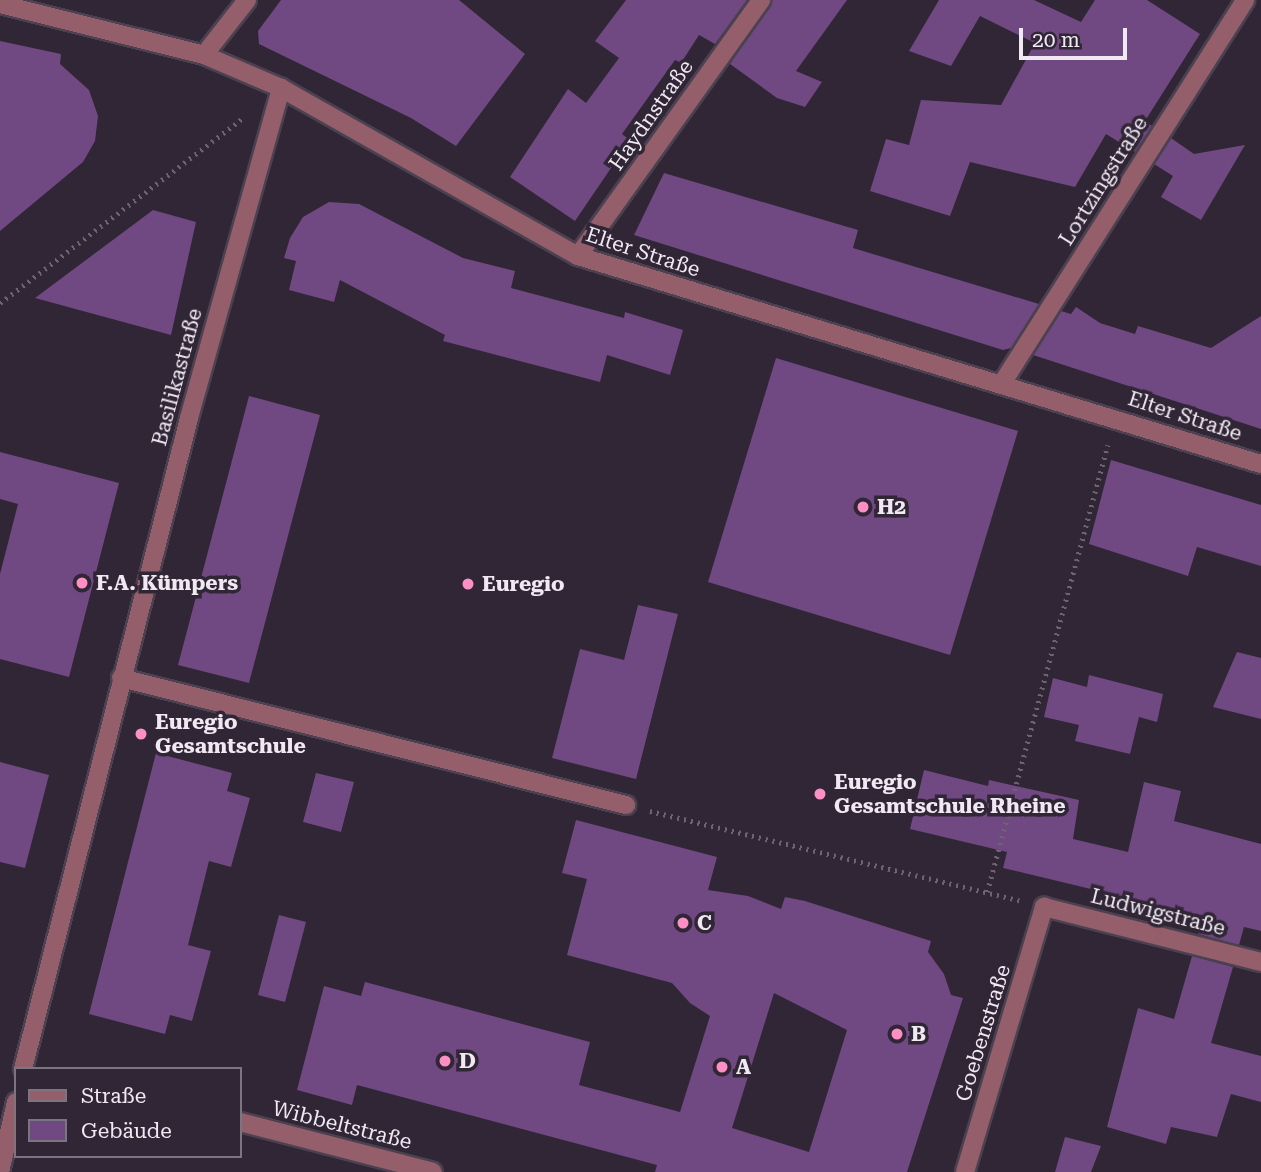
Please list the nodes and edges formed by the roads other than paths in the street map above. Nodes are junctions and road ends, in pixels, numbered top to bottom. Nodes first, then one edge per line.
1 (247, 0) edge
2 (761, 0) edge
3 (1245, 0) edge
4 (0, 4) edge
5 (205, 55) junction
6 (281, 89) junction
7 (578, 256) junction
8 (1001, 385) junction
9 (1261, 464) edge
10 (121, 678) junction
11 (626, 805) road end
12 (1044, 907) joint
13 (1261, 962) edge
14 (26, 1067) edge
15 (14, 1111) edge
16 (242, 1123) edge
17 (0, 1172) edge
18 (433, 1172) edge
19 (965, 1172) edge

1 - 5 street
2 - 7 street, Haydnstraße
3 - 8 street, Lortzingstraße
4 - 5 street, Elter Straße
5 - 6 street, Elter Straße
6 - 7 street, Elter Straße
6 - 10 street, Basilikastraße
7 - 8 street, Elter Straße
8 - 9 street, Elter Straße
10 - 11 street
10 - 14 street, Basilikastraße
12 - 13 street, Ludwigstraße
12 - 19 street, Goebenstraße
15 - 17 street
16 - 18 street, Wibbeltstraße

